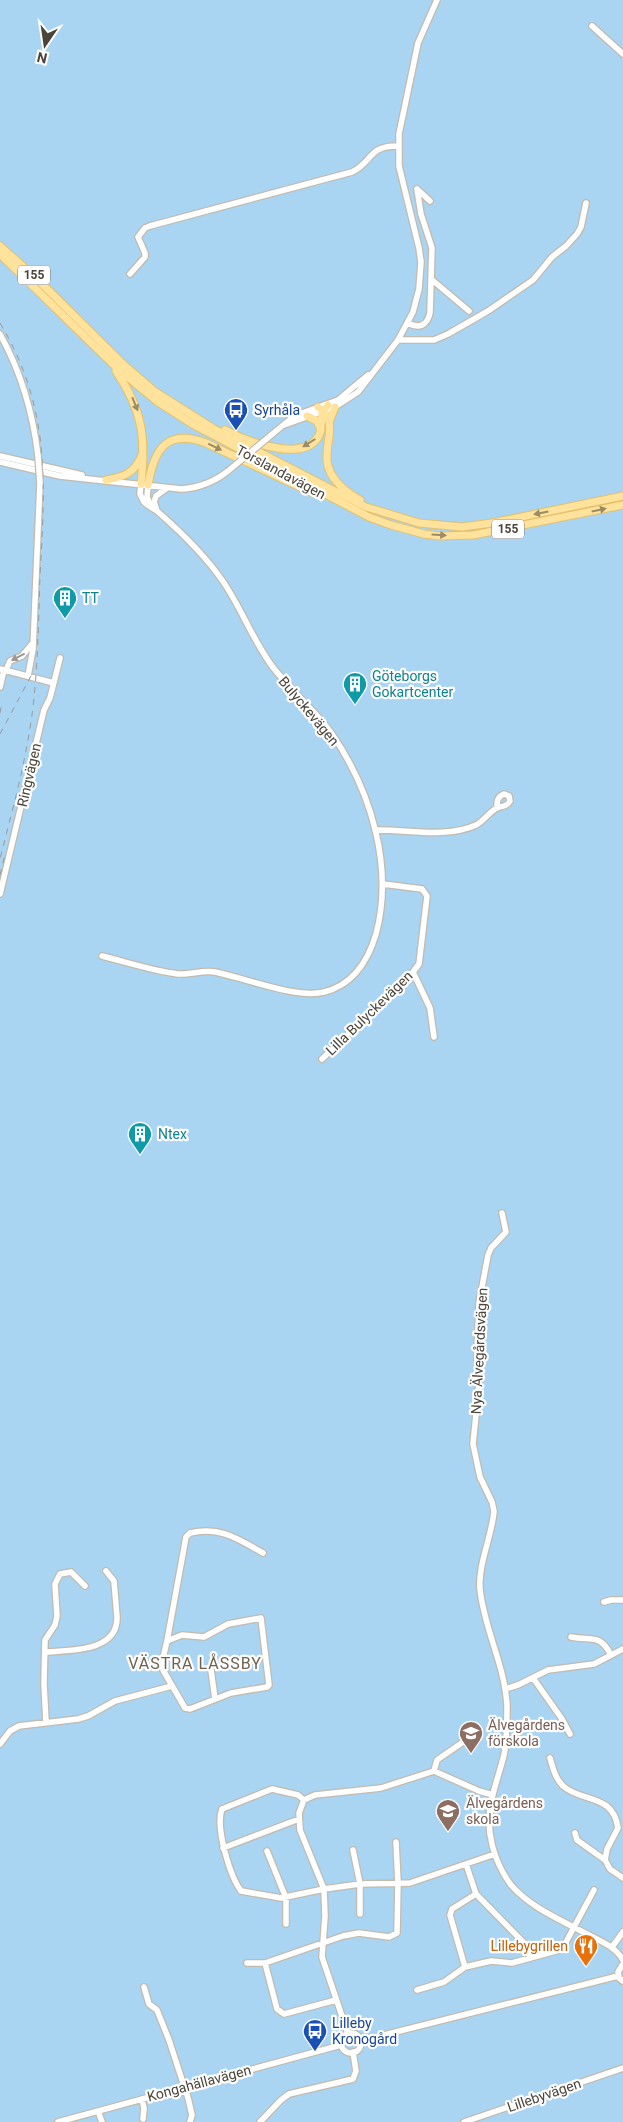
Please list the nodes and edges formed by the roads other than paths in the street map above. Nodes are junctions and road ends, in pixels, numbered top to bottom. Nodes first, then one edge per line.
1 (437, 0) edge
2 (592, 26) dead end
3 (623, 54) edge
4 (399, 146) junction
5 (430, 201) dead end
6 (586, 203) dead end
7 (0, 246) edge
8 (0, 254) edge
9 (130, 274) dead end
10 (431, 278) junction
11 (470, 311) dead end
12 (408, 323) junction
13 (0, 334) edge
14 (398, 340) junction
15 (99, 350) junction
16 (125, 366) junction
17 (326, 407) junction
18 (307, 416) junction
19 (284, 425) junction
20 (320, 427) junction
21 (144, 448) junction
22 (0, 456) edge
23 (0, 462) edge
24 (106, 480) junction
25 (144, 485) junction
26 (167, 488) junction
27 (623, 496) edge
28 (623, 505) edge
29 (155, 510) junction
30 (383, 513) junction
31 (391, 525) junction
32 (32, 644) junction
33 (60, 658) dead end
34 (3, 670) edge
35 (25, 675) junction
36 (54, 683) junction
37 (0, 687) edge
38 (497, 808) dead end
39 (375, 830) junction
40 (383, 884) junction
41 (0, 894) edge
42 (102, 956) dead end
43 (413, 972) junction
44 (434, 1037) dead end
45 (322, 1059) dead end
46 (502, 1213) dead end
47 (263, 1553) dead end
48 (106, 1571) dead end
49 (85, 1586) dead end
50 (623, 1600) edge
51 (604, 1602) dead end
52 (571, 1637) dead end
53 (167, 1641) junction
54 (623, 1649) edge
55 (46, 1652) junction
56 (611, 1655) junction
57 (211, 1670) dead end
58 (533, 1678) junction
59 (172, 1686) junction
60 (505, 1689) junction
61 (215, 1699) junction
62 (46, 1722) junction
63 (479, 1731) dead end
64 (570, 1734) dead end
65 (0, 1744) edge
66 (550, 1758) dead end
67 (434, 1772) junction
68 (493, 1795) junction
69 (304, 1800) junction
70 (299, 1819) junction
71 (575, 1833) dead end
72 (396, 1842) dead end
73 (224, 1848) junction
74 (353, 1850) dead end
75 (267, 1851) dead end
76 (495, 1854) junction
77 (605, 1860) junction
78 (466, 1864) junction
79 (623, 1878) edge
80 (398, 1883) junction
81 (360, 1884) junction
82 (324, 1889) junction
83 (594, 1890) dead end
84 (476, 1894) junction
85 (286, 1898) junction
86 (360, 1914) dead end
87 (286, 1924) dead end
88 (574, 1927) junction
89 (623, 1932) edge
90 (322, 1944) junction
91 (612, 1947) junction
92 (530, 1958) junction
93 (623, 1960) edge
94 (265, 1962) junction
95 (248, 1963) dead end
96 (623, 1964) edge
97 (465, 1967) junction
98 (618, 1976) junction
99 (623, 1981) edge
100 (144, 1987) dead end
101 (417, 1990) dead end
102 (336, 2000) junction
103 (348, 2034) junction
104 (360, 2041) junction
105 (341, 2045) junction
106 (353, 2052) junction
107 (623, 2068) edge
108 (184, 2087) junction
109 (142, 2098) junction
110 (98, 2111) junction
111 (143, 2119) dead end
112 (58, 2122) edge
113 (102, 2122) edge
114 (190, 2122) edge
115 (260, 2122) edge
116 (464, 2122) edge

1 - 4 street
2 - 3 street
4 - 9 street
4 - 12 street
5 - 10 street
6 - 14 street
7 - 16 main road, Torslandavägen / 155
8 - 15 main road, Torslandavägen / 155
10 - 11 street
10 - 12 street
12 - 14 street
13 - 32 street, bridge
14 - 17 street
15 -> 21 main road
15 - 31 main road, Torslandavägen / 155
20 -> 16 main road
16 - 30 main road, Torslandavägen / 155
17 - 18 street
17 - 19 street
17 - 20 main road
17 - 30 main road
18 - 19 street
18 - 20 main road
19 - 26 street, bridge
21 - 24 main road
21 - 25 main road
22 - 24 street
23 - 24 street
24 - 25 street
25 - 26 street
25 - 29 street
25 -> 31 main road
26 - 29 street
27 -> 30 main road, Torslandavägen / 155
31 -> 28 main road, Torslandavägen / 155
29 - 39 street, Bulyckevägen
32 -> 34 street
32 - 35 street
33 - 36 street, Ringvägen
34 - 35 street
34 - 37 street
35 - 36 street
36 - 41 street, Ringvägen
38 - 39 street
39 - 40 street, Bulyckevägen
40 - 42 street, Bulyckevägen
40 - 43 street, Lilla Bulyckevägen
43 - 44 street
43 - 45 street, Lilla Bulyckevägen
46 - 60 street, Nya Älvegårdsvägen
47 - 53 street
48 - 55 street
49 - 55 street
50 - 51 street
52 - 56 street
53 - 59 street
53 - 61 street
54 - 56 street
55 - 62 street
56 - 58 street
57 - 61 street
58 - 60 street
58 - 64 street
59 - 61 street
59 - 62 street
60 - 68 street, Nya Älvegårdsvägen
62 - 65 street
63 - 67 street
66 - 77 street
67 - 68 street
67 - 69 street
68 - 76 street, Nya Älvegårdsvägen
69 - 70 street
69 - 73 street
70 - 73 street
70 - 82 street
71 - 77 street
72 - 80 street
73 - 85 street
74 - 81 street
75 - 85 street
76 - 78 street
76 - 88 street, Nya Älvegårdsvägen
77 - 79 street
78 - 80 street
78 - 84 street
80 - 81 street
80 - 90 street
81 - 82 street
81 - 86 street
82 - 85 street
82 - 90 street
83 - 88 street
84 - 92 street
84 - 97 street
85 - 87 street
88 - 91 street, Nya Älvegårdsvägen
88 - 92 street
89 - 91 street
90 - 94 street
90 - 102 street
91 - 93 street, Nya Älvegårdsvägen
92 - 97 street
94 - 95 street
94 - 102 street
96 - 98 street
97 - 101 street
98 - 99 street
98 - 104 street
100 - 108 street
102 - 103 street
103 - 104 street
103 - 105 street
104 - 106 street
105 - 106 street
105 - 108 street, Kongahällavägen
106 - 115 street
107 - 116 street, Lillebyvägen
108 - 109 street, Kongahällavägen
108 - 114 street
109 - 110 street, Kongahällavägen
109 - 111 street
110 - 112 street, Kongahällavägen
110 - 113 street

